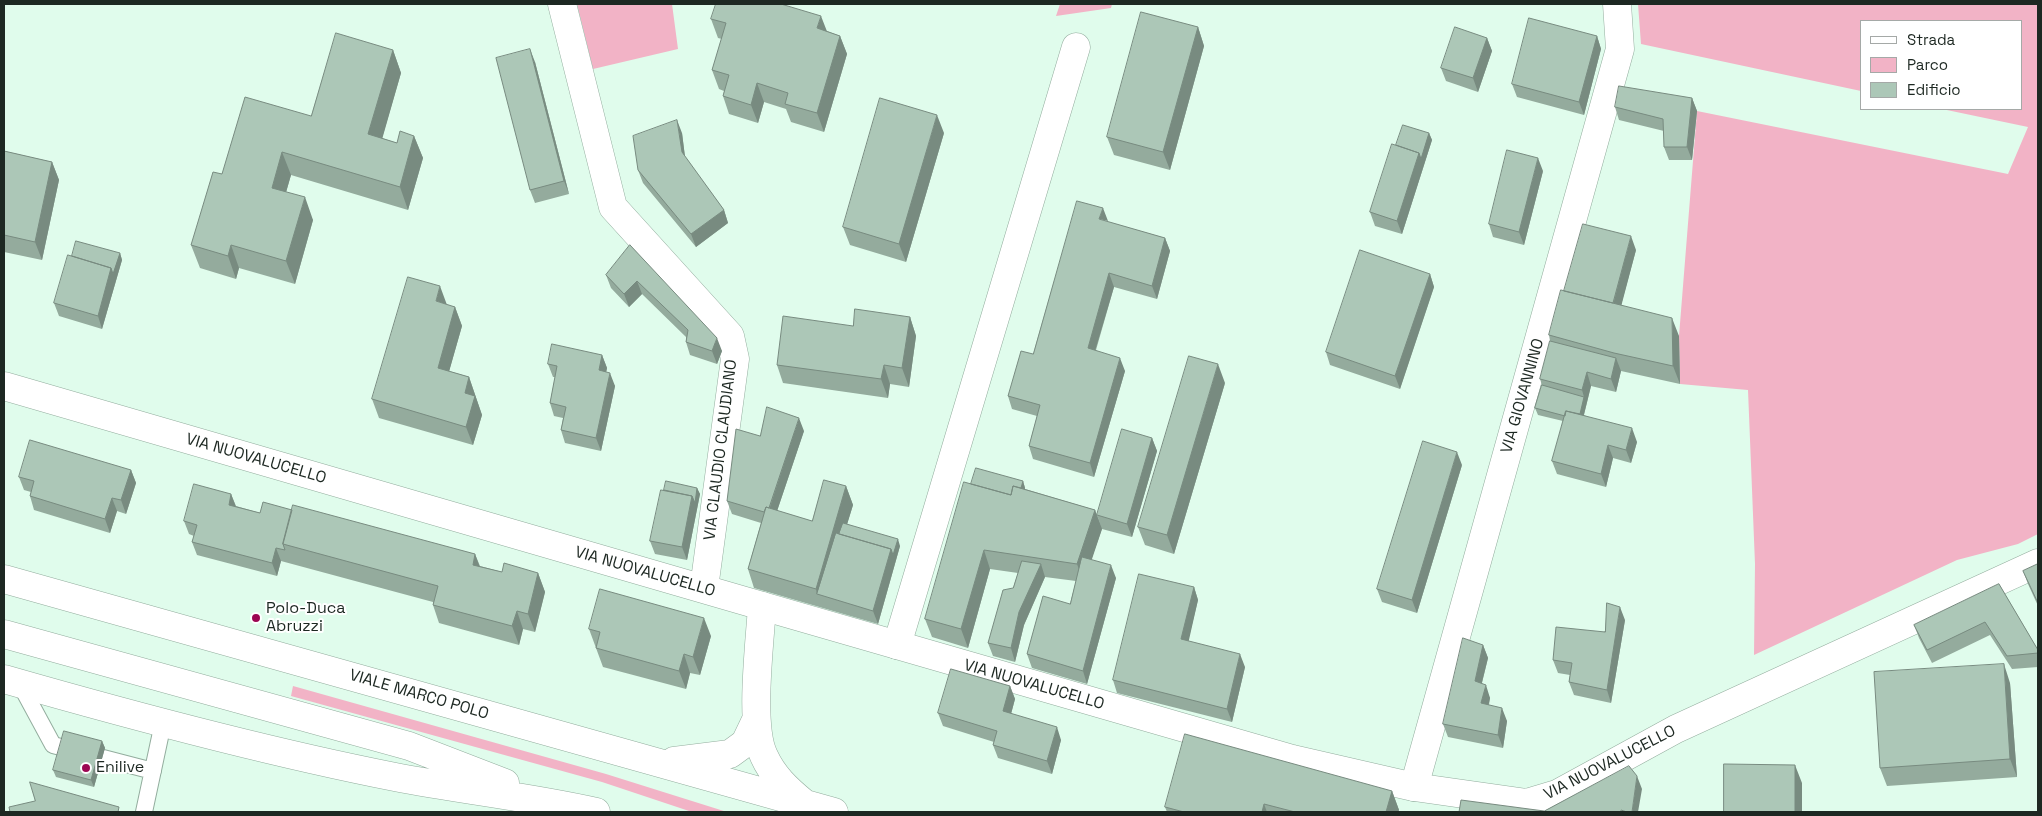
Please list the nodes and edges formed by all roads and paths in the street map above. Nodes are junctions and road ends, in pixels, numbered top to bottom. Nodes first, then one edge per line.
1 (562, 4) edge
2 (1617, 4) edge
3 (1076, 47) dead end
4 (4, 386) edge
5 (2038, 563) edge
6 (4, 579) edge
7 (704, 588) junction
8 (762, 606) junction
9 (4, 634) edge
10 (897, 645) junction
11 (12, 681) edge
12 (756, 720) junction
13 (163, 723) junction
14 (660, 763) junction
15 (153, 771) junction
16 (1414, 787) junction
17 (804, 803) junction
18 (570, 808) edge
19 (144, 812) edge
20 (596, 812) edge
21 (834, 812) edge

1 - 7 main road, VIA CLAUDIO CLAUDIANO
2 - 16 main road, VIA GIOVANNINO
3 - 10 main road
4 - 7 main road, VIA NUOVALUCELLO
5 - 16 main road, VIA NUOVALUCELLO
6 - 14 main road, VIALE MARCO POLO
7 - 8 main road, VIA NUOVALUCELLO
8 - 10 main road, VIA NUOVALUCELLO
8 - 12 main road
9 - 18 main road
10 - 16 main road, VIA NUOVALUCELLO
11 - 13 main road
11 - 15 lane
12 - 14 main road
12 - 17 main road
13 - 15 lane
13 - 18 main road
14 - 17 main road, VIALE MARCO POLO
15 - 19 lane
17 - 21 main road, VIALE MARCO POLO
18 - 20 main road

